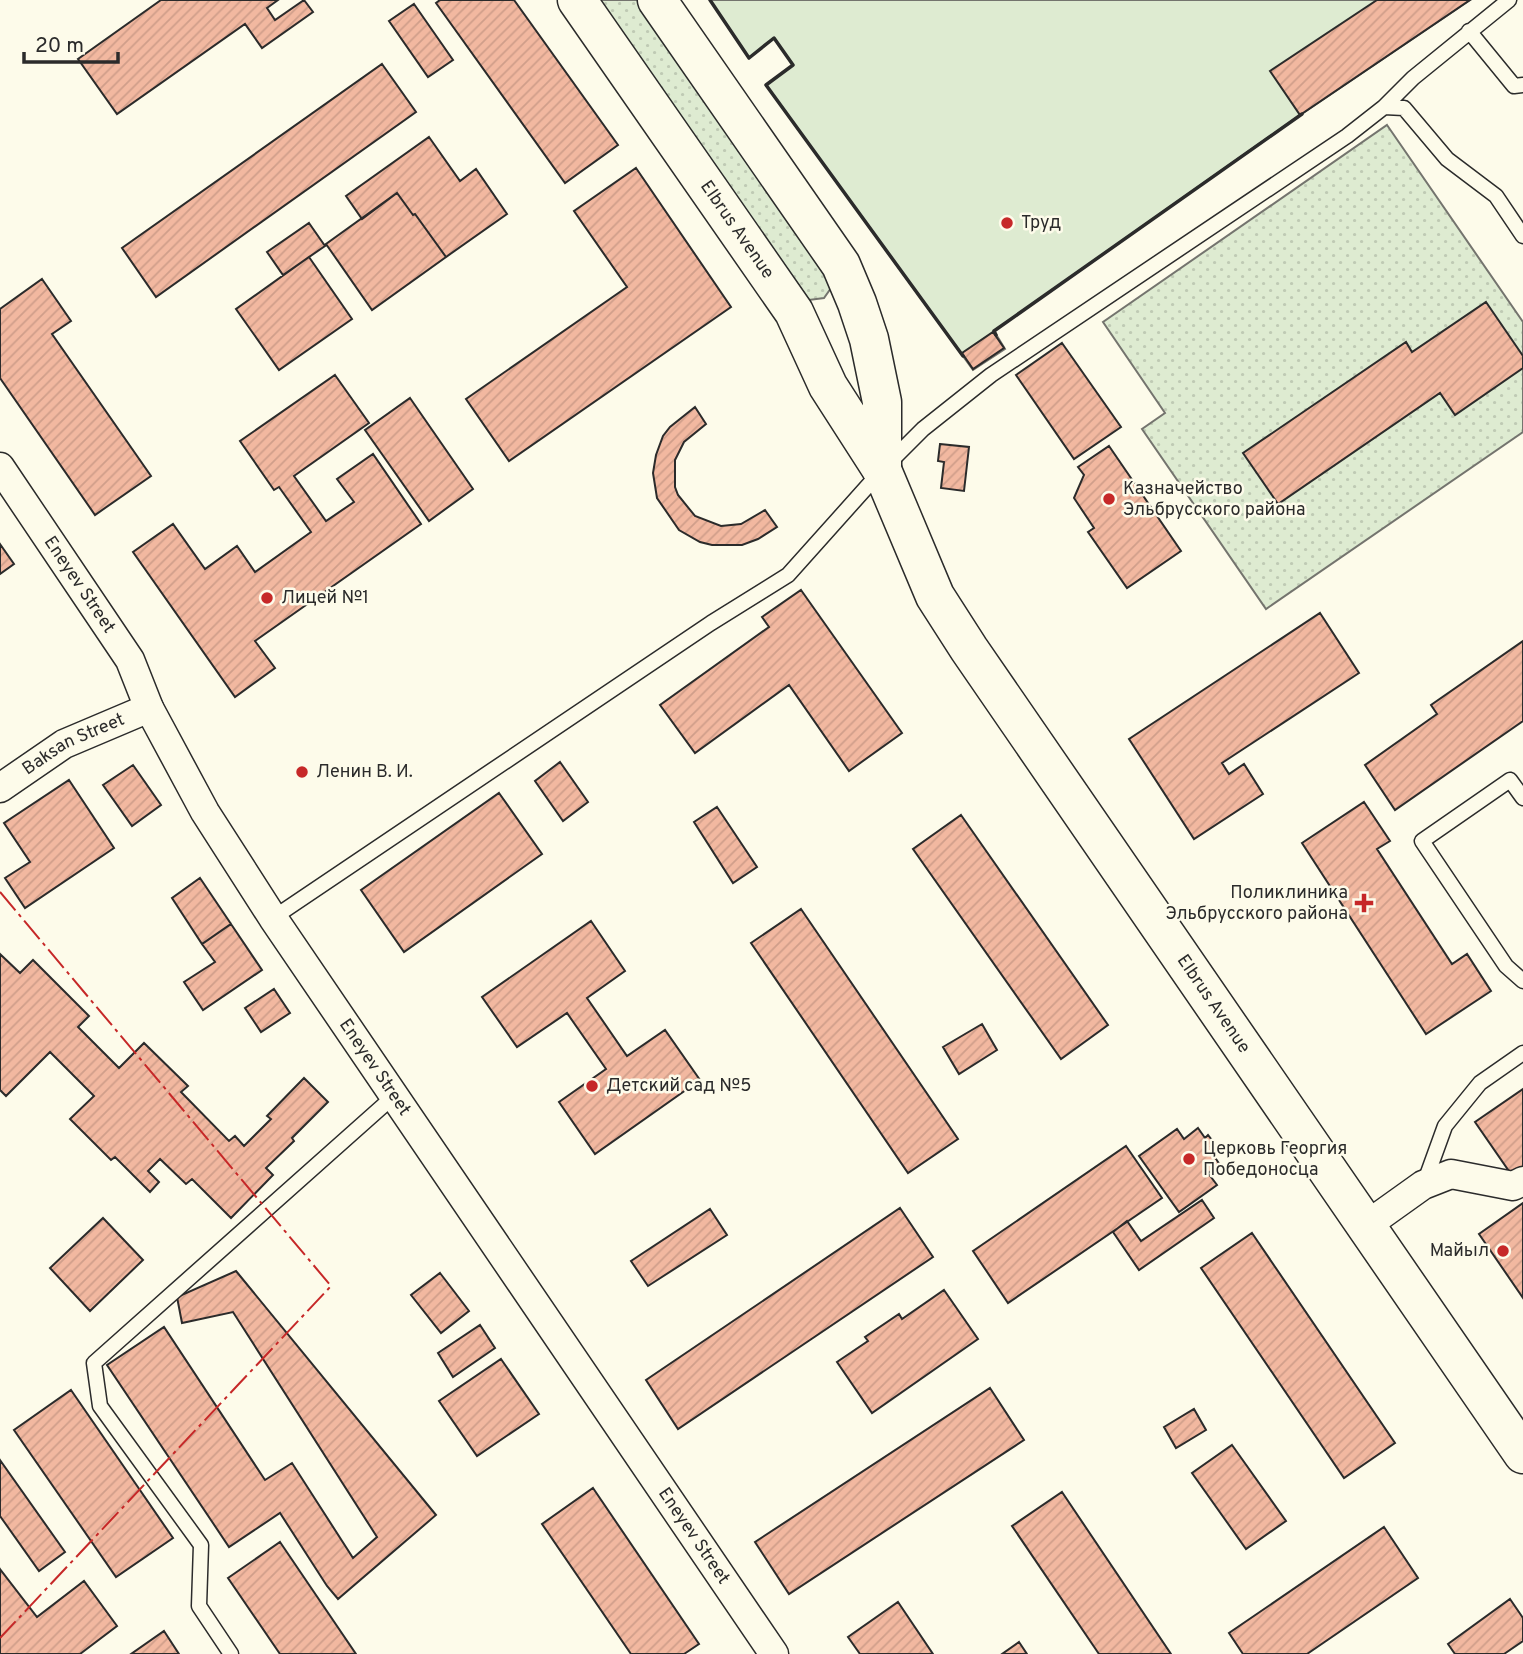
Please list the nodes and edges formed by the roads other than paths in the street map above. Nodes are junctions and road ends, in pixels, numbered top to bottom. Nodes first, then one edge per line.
1 (577, 0) edge
2 (657, 0) edge
3 (1509, 0) edge
4 (1469, 31) junction
5 (1523, 85) edge
6 (1384, 107) junction
7 (1523, 236) edge
8 (848, 280) junction
9 (794, 312) junction
10 (0, 467) edge
11 (883, 470) junction
12 (149, 708) junction
13 (0, 788) edge
14 (1523, 798) edge
15 (273, 918) junction
16 (1523, 981) edge
17 (1523, 1053) edge
18 (394, 1096) junction
19 (1523, 1181) edge
20 (1423, 1185) junction
21 (1367, 1225) junction
22 (1523, 1454) edge
23 (231, 1654) edge
24 (774, 1654) edge

1 - 9 main road, Elbrus Avenue
2 - 8 main road, Elbrus Avenue
3 - 4 lane
4 - 5 lane
4 - 6 lane
6 - 7 lane
6 - 11 lane
8 - 9 main road
8 - 11 main road, Elbrus Avenue
9 - 11 main road, Elbrus Avenue
10 - 12 street, Eneyev Street
11 - 15 lane
11 - 21 main road, Elbrus Avenue
12 - 13 street, Baksan Street
12 - 15 street, Eneyev Street
14 - 16 lane
15 - 18 street, Eneyev Street
17 - 20 lane
18 - 23 lane
18 - 24 street, Eneyev Street
19 - 20 street
20 - 21 street
21 - 22 main road, Elbrus Avenue

